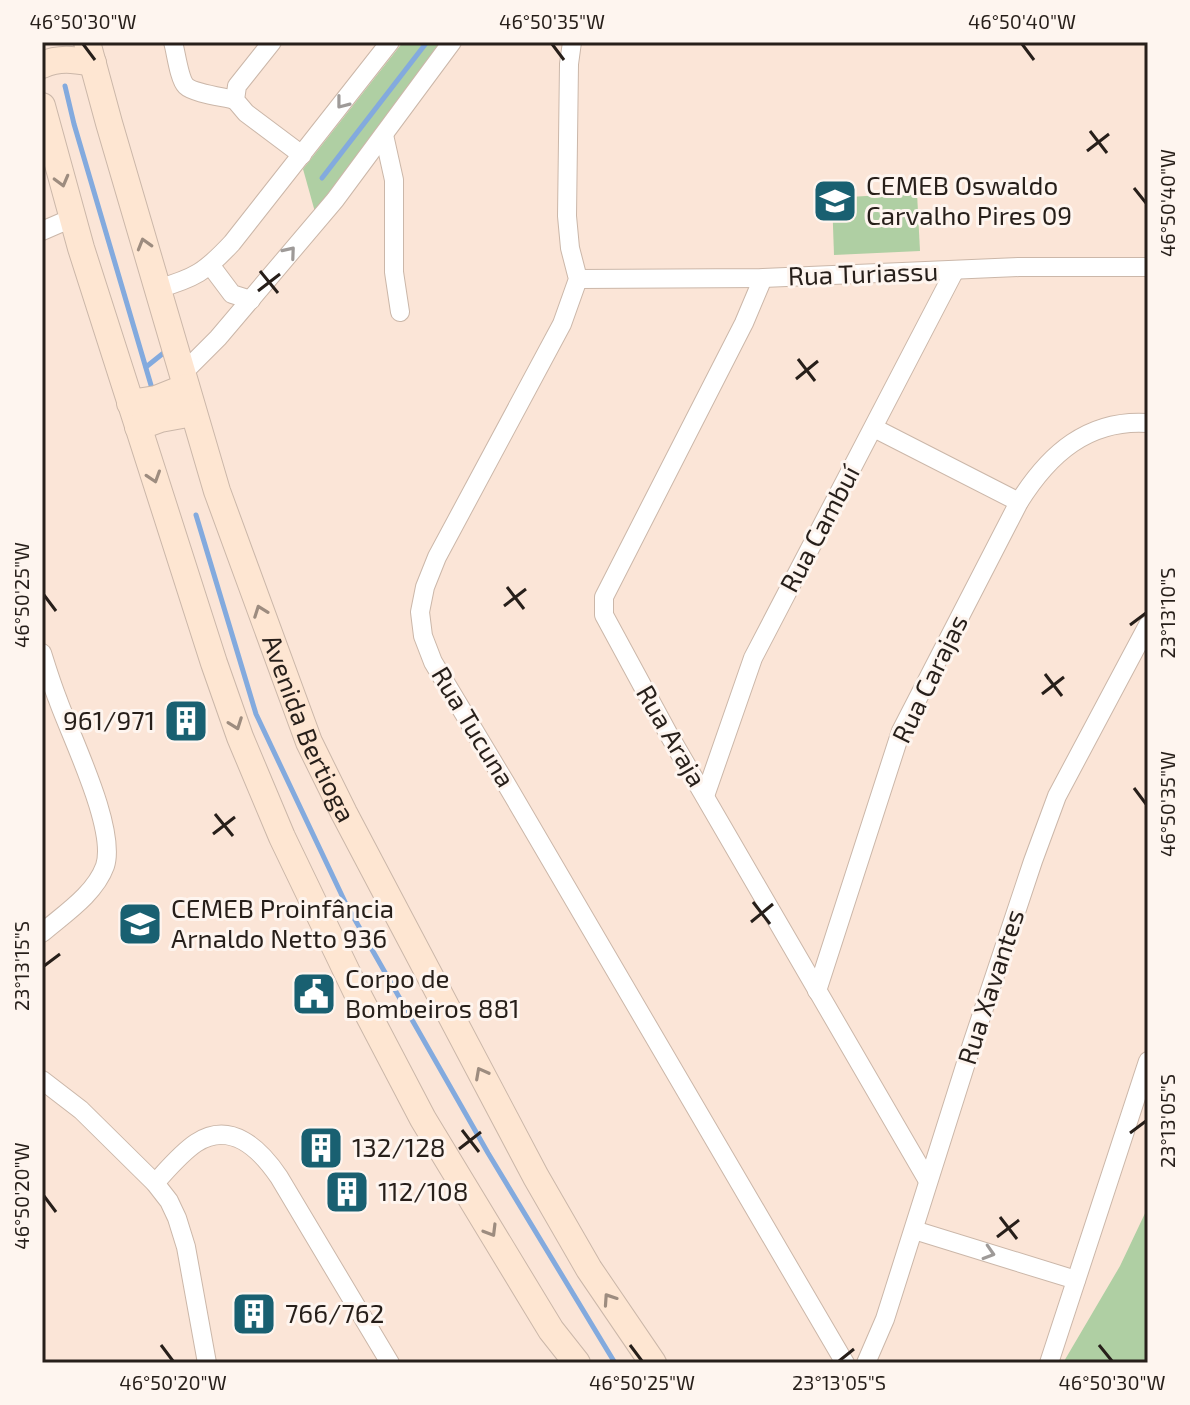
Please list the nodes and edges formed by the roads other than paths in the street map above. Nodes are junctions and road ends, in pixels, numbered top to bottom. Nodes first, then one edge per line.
1 (173, 42) edge
2 (271, 42) edge
3 (390, 42) edge
4 (452, 42) edge
5 (572, 42) edge
6 (90, 53) edge
7 (42, 65) edge
8 (235, 100) junction
9 (42, 106) edge
10 (384, 135) junction
11 (302, 155) junction
12 (72, 218) junction
13 (42, 231) edge
14 (211, 266) junction
15 (1148, 267) edge
16 (955, 270) junction
17 (763, 278) junction
18 (578, 279) junction
19 (157, 289) junction
20 (251, 300) junction
21 (400, 312) dead end
22 (184, 380) junction
23 (193, 413) junction
24 (134, 415) junction
25 (1148, 423) edge
26 (874, 428) junction
27 (1019, 502) junction
28 (1148, 625) edge
29 (42, 653) edge
30 (57, 698) junction
31 (42, 710) edge
32 (705, 796) junction
33 (42, 933) edge
34 (817, 991) junction
35 (1148, 1061) edge
36 (42, 1080) edge
37 (928, 1181) junction
38 (155, 1183) junction
39 (914, 1230) junction
40 (1076, 1280) junction
41 (207, 1363) edge
42 (390, 1363) edge
43 (577, 1363) edge
44 (653, 1363) edge
45 (845, 1363) edge
46 (866, 1363) edge
47 (1049, 1363) edge

1 - 8 street
2 - 8 street
3 -> 11 street
4 - 10 street
5 - 18 street
6 - 7 street
19 -> 6 street, Avenida Bertioga
8 - 11 street
9 -> 12 street
20 -> 10 street
10 - 21 street
11 - 14 street
12 - 13 street
12 - 24 street
14 - 19 street
14 - 20 street
15 - 16 street, Rua Turiassu
16 - 17 street, Rua Turiassu
16 - 26 street, Rua Cambuí
17 - 18 street, Rua Turiassu
17 - 32 street, Rua Araja
18 - 45 street, Rua Tucuna
19 - 22 street, Avenida Bertioga
20 - 22 street
22 - 23 street, Avenida Bertioga
22 - 24 street
23 - 24 street
44 -> 23 street, Avenida Bertioga
24 -> 43 street
25 - 27 street, Rua Carajas
26 - 27 street
26 - 32 street, Rua Cambuí
27 - 34 street, Rua Carajas
28 - 37 street, Rua Xavantes
29 - 30 street
30 - 31 street
30 - 33 street
32 - 34 street, Rua Araja
34 - 37 street, Rua Araja
35 - 40 street
36 - 38 street
37 - 39 street, Rua Xavantes
38 - 41 street
38 - 42 street
39 -> 40 street
39 - 46 street, Rua Xavantes
40 - 47 street

